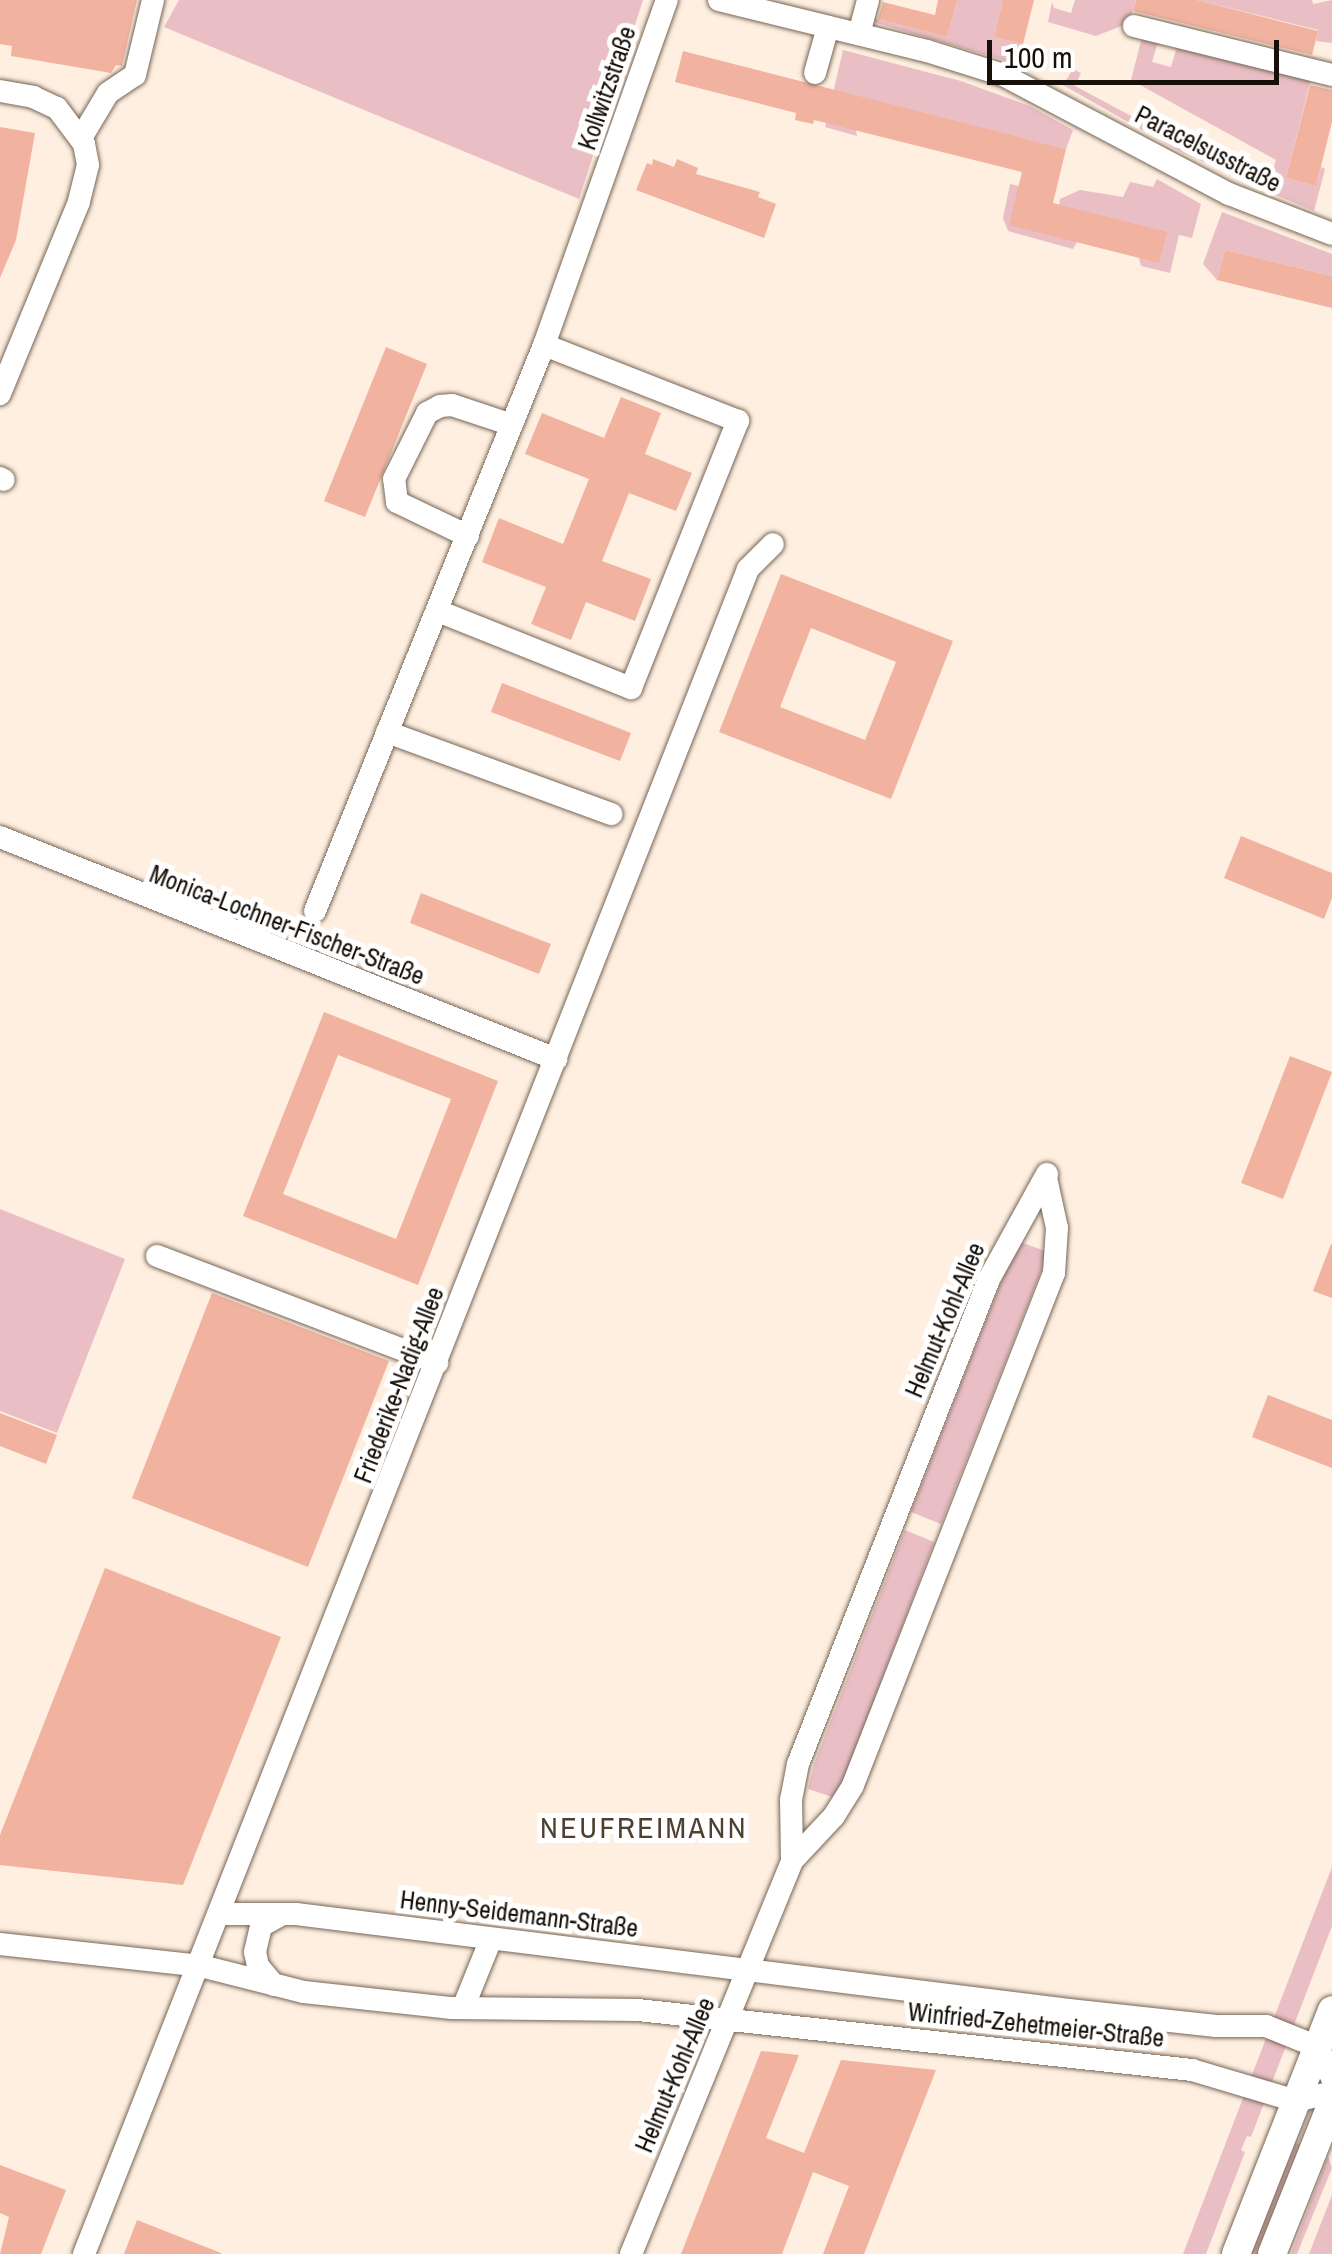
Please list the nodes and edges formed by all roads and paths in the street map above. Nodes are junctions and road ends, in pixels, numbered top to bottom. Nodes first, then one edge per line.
1 (153, 0) edge
2 (667, 0) edge
3 (719, 0) edge
4 (868, 0) edge
5 (747, 3) edge
6 (1134, 26) dead end
7 (828, 27) junction
8 (859, 34) junction
9 (815, 73) dead end
10 (1332, 76) edge
11 (0, 91) edge
12 (81, 138) junction
13 (1332, 234) edge
14 (544, 345) junction
15 (0, 394) edge
16 (512, 426) junction
17 (468, 536) junction
18 (773, 544) dead end
19 (438, 611) junction
20 (387, 732) junction
21 (610, 814) dead end
22 (0, 838) edge
23 (315, 911) dead end
24 (556, 1059) junction
25 (157, 1256) dead end
26 (437, 1364) junction
27 (792, 1861) junction
28 (222, 1914) junction
29 (281, 1915) junction
30 (491, 1939) junction
31 (0, 1944) edge
32 (201, 1966) junction
33 (749, 1972) junction
34 (274, 1985) junction
35 (463, 2008) junction
36 (1332, 2010) edge
37 (728, 2019) junction
38 (1318, 2047) junction
39 (1332, 2079) edge
40 (1332, 2092) edge
41 (1296, 2102) junction
42 (1332, 2103) edge
43 (84, 2254) edge
44 (632, 2254) edge
45 (1236, 2254) edge
46 (1272, 2254) edge

1 - 12 street
2 - 14 street, Kollwitzstraße
3 - 5 street, Paracelsusstraße
4 - 8 street
5 - 7 street, Paracelsusstraße
6 - 10 street
7 - 8 street, Paracelsusstraße
7 - 9 street
8 - 13 street, Paracelsusstraße
11 - 12 street
12 - 15 street
14 - 16 street, Kollwitzstraße
14 - 19 street
16 - 17 street, Kollwitzstraße
16 - 17 street
17 - 19 street, Kollwitzstraße
18 - 24 street, Friederike-Nadig-Allee
19 - 20 street, Kollwitzstraße
20 - 21 street
20 - 23 street, Kollwitzstraße
22 - 24 street, Monica-Lochner-Fischer-Straße
24 - 26 street, Friederike-Nadig-Allee
25 - 26 street
26 - 28 street, Friederike-Nadig-Allee
27 - 27 street, Helmut-Kohl-Allee
27 - 33 street, Helmut-Kohl-Allee
28 - 29 street, Henny-Seidemann-Straße
28 - 32 street, Friederike-Nadig-Allee
29 - 30 street, Henny-Seidemann-Straße
29 - 34 street
30 - 33 street, Henny-Seidemann-Straße
30 - 35 street
31 - 32 street
32 - 34 street
32 - 43 street, Friederike-Nadig-Allee
33 - 37 street, Helmut-Kohl-Allee
33 - 38 street, Winfried-Zehetmeier-Straße
34 - 35 street
35 - 37 street
36 - 38 main road
37 - 41 street, Winfried-Zehetmeier-Straße
37 - 44 street, Helmut-Kohl-Allee
38 - 39 street
38 - 41 main road
40 - 41 street
41 - 45 main road
42 - 46 main road

